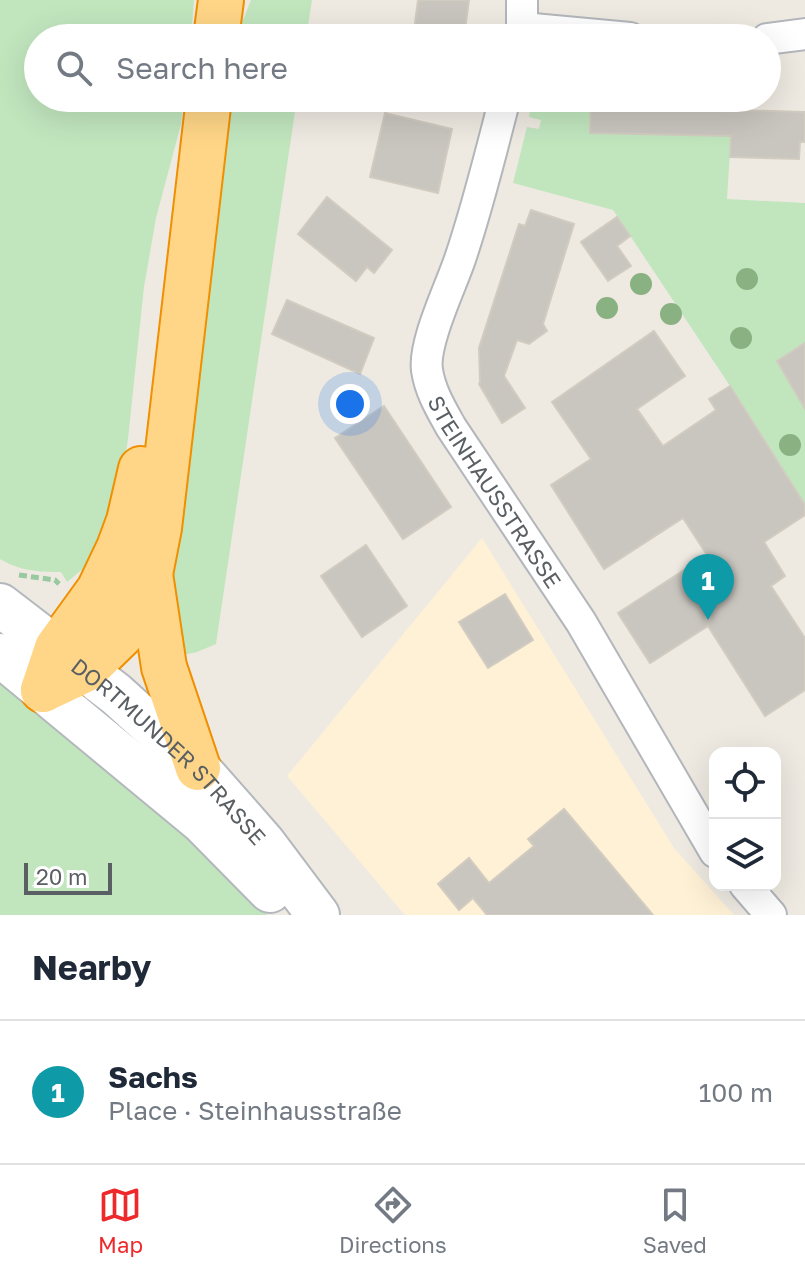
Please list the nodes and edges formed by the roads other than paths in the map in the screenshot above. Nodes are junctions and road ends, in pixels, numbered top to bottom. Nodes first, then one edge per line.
1 (202, 0) edge
2 (221, 0) edge
3 (199, 24) edge
4 (218, 24) edge
5 (805, 34) edge
6 (781, 37) edge
7 (190, 112) edge
8 (207, 112) edge
9 (502, 112) edge
10 (150, 574) junction
11 (0, 605) edge
12 (0, 655) edge
13 (71, 659) junction
14 (43, 690) junction
15 (198, 768) junction
16 (709, 842) edge
17 (750, 891) edge
18 (293, 915) edge
19 (318, 915) edge
20 (771, 915) edge

1 - 3 highway
2 - 4 highway
5 - 6 street
7 - 13 highway
8 - 10 highway
9 - 16 street, STEINHAUSSTRASSE
10 - 13 highway
10 - 15 highway
11 - 13 main road, DORTMUNDER STRASSE
12 - 14 main road, DORTMUNDER STRASSE
13 - 14 highway
13 - 15 main road, DORTMUNDER STRASSE
14 - 18 main road, DORTMUNDER STRASSE
15 - 19 main road, DORTMUNDER STRASSE
17 - 20 street

